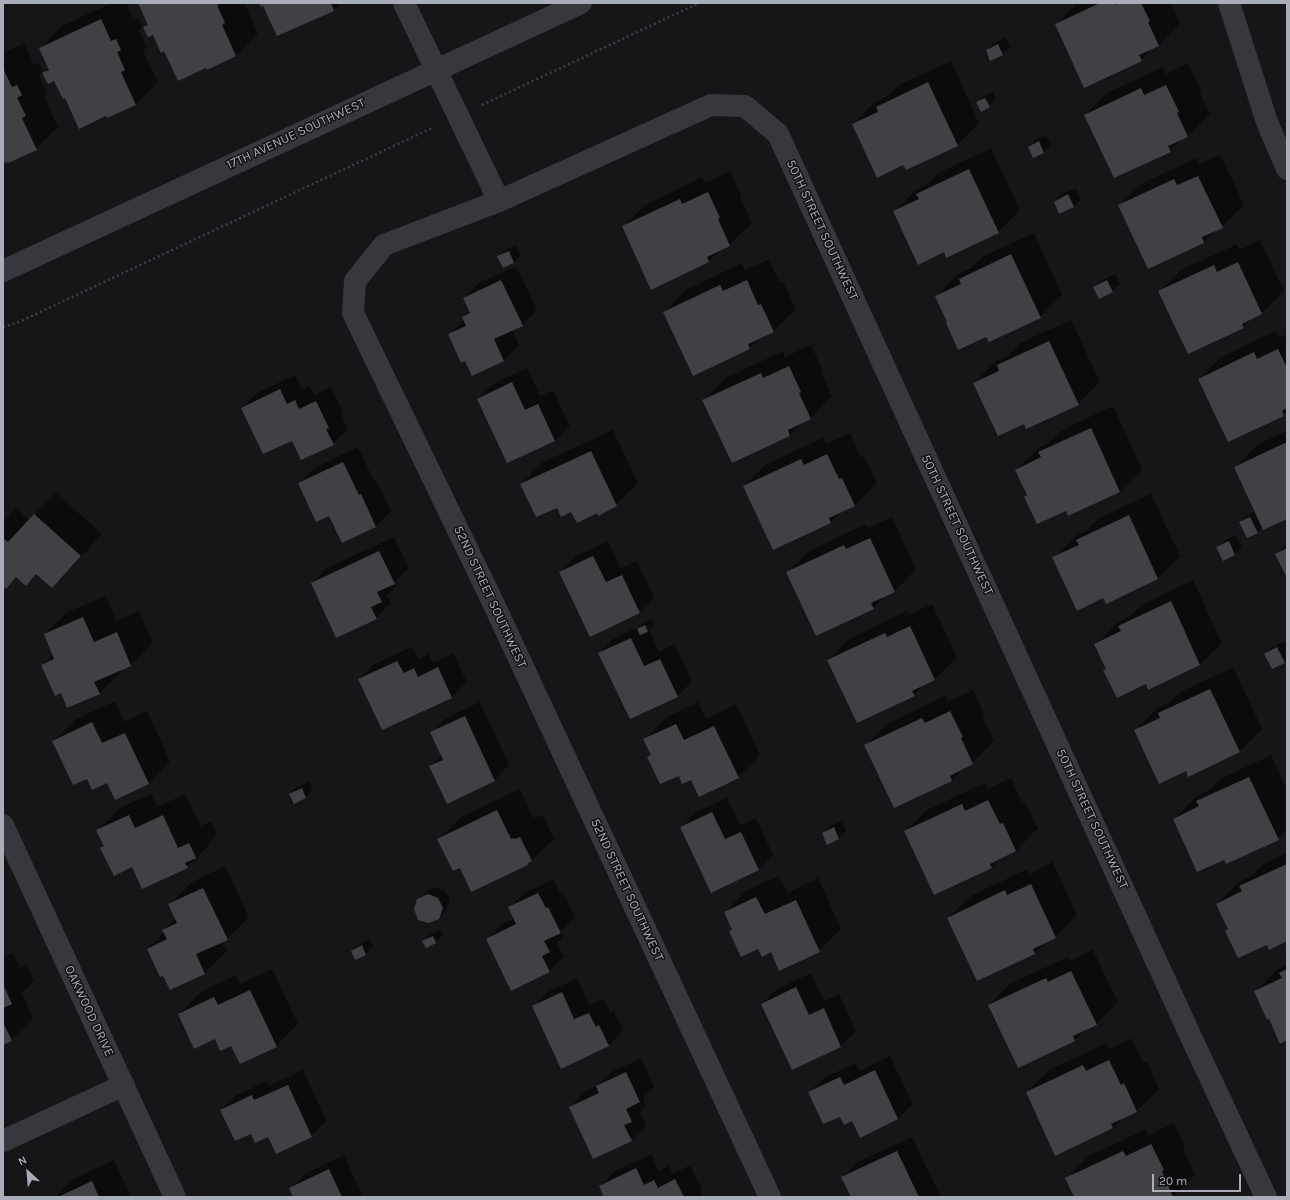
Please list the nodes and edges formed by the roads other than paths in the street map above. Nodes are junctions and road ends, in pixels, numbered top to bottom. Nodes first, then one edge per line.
1 (404, 3) edge
2 (581, 3) edge
3 (1229, 3) edge
4 (436, 70) junction
5 (1287, 169) edge
6 (499, 201) junction
7 (7, 269) edge
8 (3, 825) edge
9 (124, 1085) junction
10 (3, 1141) edge
11 (175, 1197) edge
12 (770, 1197) edge
13 (1266, 1197) edge

1 - 4 street
2 - 4 street, 17TH AVENUE SOUTHWEST
3 - 5 street
4 - 6 street
4 - 7 street, 17TH AVENUE SOUTHWEST
6 - 12 street, 52ND STREET SOUTHWEST
6 - 13 street, 50TH STREET SOUTHWEST
8 - 9 street, OAKWOOD DRIVE
9 - 10 street
9 - 11 street, OAKWOOD DRIVE

